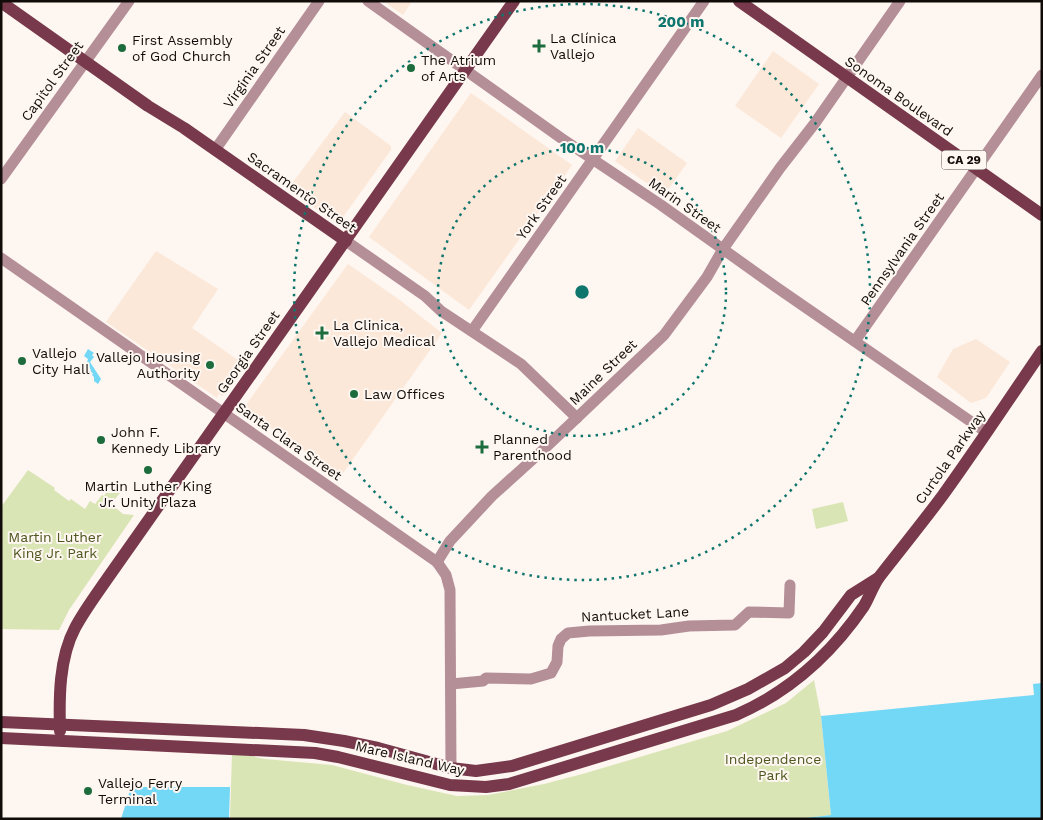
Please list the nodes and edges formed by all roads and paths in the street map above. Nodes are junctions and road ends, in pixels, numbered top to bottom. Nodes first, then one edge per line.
1 (129, 1) edge
2 (319, 1) edge
3 (368, 1) edge
4 (514, 1) edge
5 (704, 1) edge
6 (739, 1) edge
7 (900, 1) edge
8 (1, 2) edge
9 (84, 61) junction
10 (465, 70) junction
11 (1042, 75) edge
12 (846, 78) junction
13 (215, 150) junction
14 (593, 160) junction
15 (977, 169) junction
16 (1, 179) edge
17 (1042, 215) edge
18 (346, 240) junction
19 (723, 250) junction
20 (1, 258) edge
21 (472, 331) junction
22 (855, 341) junction
23 (1042, 351) edge
24 (224, 413) junction
25 (577, 418) junction
26 (986, 432) junction
27 (437, 562) junction
28 (878, 578) junction
29 (790, 586) dead end
30 (785, 668) joint
31 (794, 682) joint
32 (451, 684) junction
33 (1, 722) edge
34 (60, 724) junction
35 (1, 738) edge
36 (60, 741) junction
37 (451, 768) junction
38 (450, 785) junction

1 - 9 street, Capitol Street
2 - 13 street, Virginia Street
3 - 10 street, Marin Street
4 - 10 main road, Georgia Street
5 - 14 street, York Street
6 - 12 main road, Sonoma Boulevard / CA 29
7 - 12 street, Maine Street
8 - 9 main road, Sacramento Street
9 - 13 main road, Sacramento Street
9 - 16 street, Capitol Street
10 - 14 street, Marin Street
10 - 18 main road, Georgia Street
11 - 15 street, Pennsylvania Street
12 - 15 main road, Sonoma Boulevard / CA 29
12 - 19 street, Maine Street
13 - 18 main road, Sacramento Street
14 - 19 street, Marin Street
14 - 21 street, York Street
15 - 17 main road, Sonoma Boulevard / CA 29
15 - 22 street, Pennsylvania Street
18 - 21 street, Sacramento Street
18 - 24 main road, Georgia Street
19 - 22 street, Marin Street
19 - 25 street, Maine Street
20 - 24 street, Santa Clara Street
21 - 25 street, Sacramento Street
22 - 26 street, Marin Street
23 - 26 main road, Curtola Parkway
24 - 27 street, Santa Clara Street
24 - 34 main road, Georgia Street
25 - 27 street, Maine Street
26 - 28 main road, Curtola Parkway
27 - 32 street
28 - 30 main road, Curtola Parkway
28 - 31 main road, Curtola Parkway
29 - 32 street, Nantucket Lane
30 - 37 main road, Mare Island Way
31 - 38 main road, Mare Island Way
32 - 37 street
33 - 34 main road, Mare Island Way
34 - 36 main road, Georgia Street
34 - 37 main road, Mare Island Way
35 - 36 main road, Mare Island Way
36 - 38 main road, Mare Island Way
37 - 38 main road

